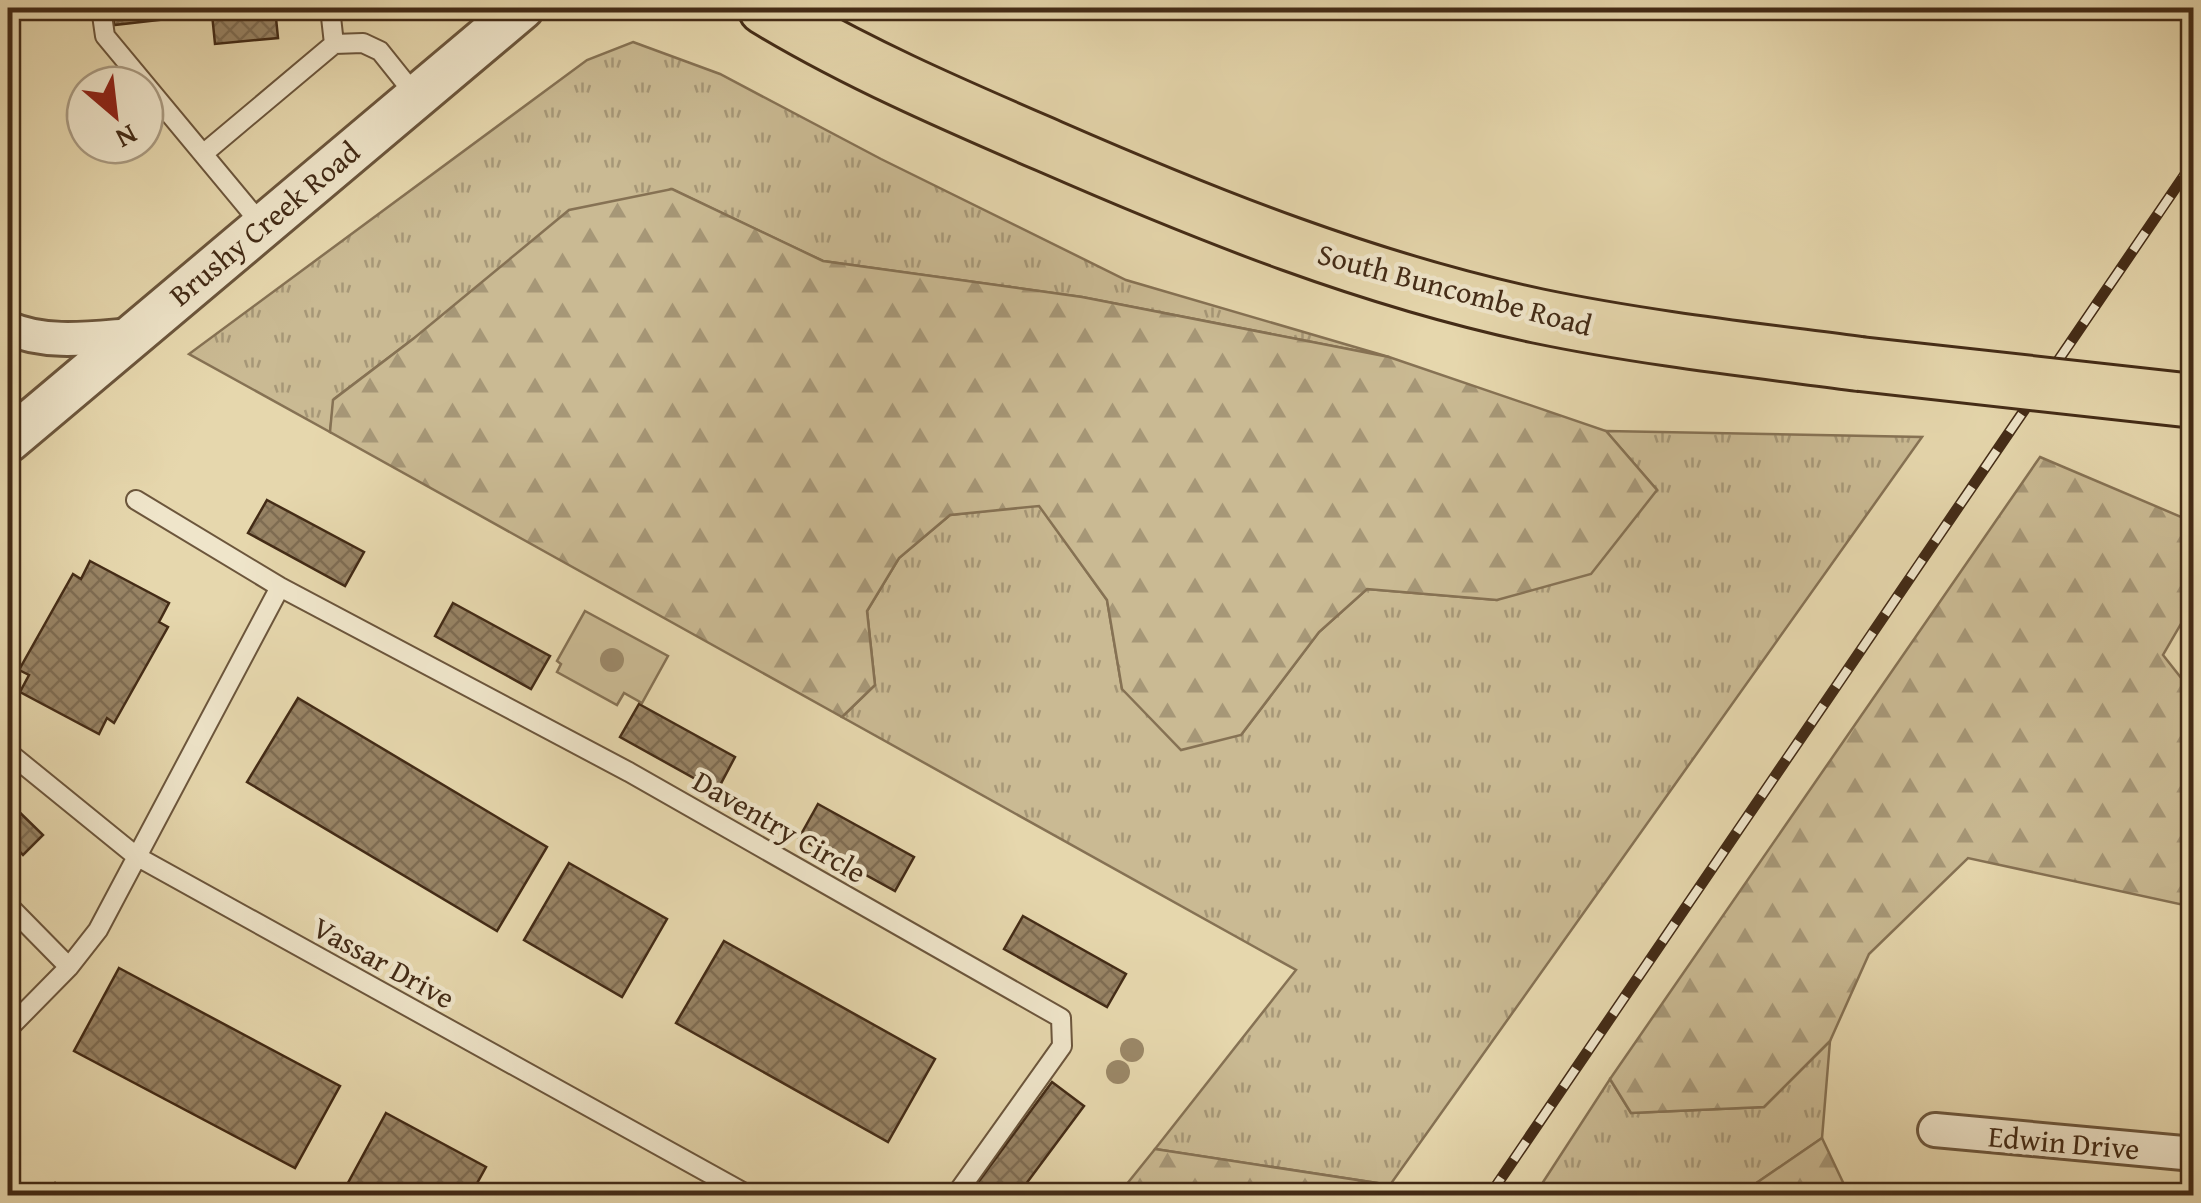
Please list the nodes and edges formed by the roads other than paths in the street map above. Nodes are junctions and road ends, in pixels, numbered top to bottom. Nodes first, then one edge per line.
1 (100, 8) edge
2 (330, 8) edge
3 (522, 8) edge
4 (765, 8) edge
5 (334, 44) junction
6 (416, 96) junction
7 (203, 154) junction
8 (262, 225) junction
9 (8, 328) edge
10 (132, 334) junction
11 (2194, 402) edge
12 (8, 441) edge
13 (136, 500) dead end
14 (280, 587) junction
15 (8, 752) edge
16 (136, 856) junction
17 (8, 905) edge
18 (69, 967) junction
19 (8, 1029) edge
20 (1934, 1130) dead end
21 (2194, 1154) edge
22 (750, 1196) edge
23 (955, 1196) edge

1 - 7 lane
2 - 5 lane
3 - 6 street, Brushy Creek Road
4 - 11 main road, South Buncombe Road, bridge
5 - 6 lane
5 - 7 lane
6 - 8 street, Brushy Creek Road
7 - 8 lane
8 - 10 street, Brushy Creek Road
9 - 10 street
10 - 12 street, Brushy Creek Road
13 - 14 lane, Daventry Circle
14 - 16 lane
14 - 23 lane, Daventry Circle
15 - 16 lane, Vassar Drive
16 - 18 lane
16 - 22 lane, Vassar Drive
17 - 18 lane
18 - 19 lane
20 - 21 street, Edwin Drive

